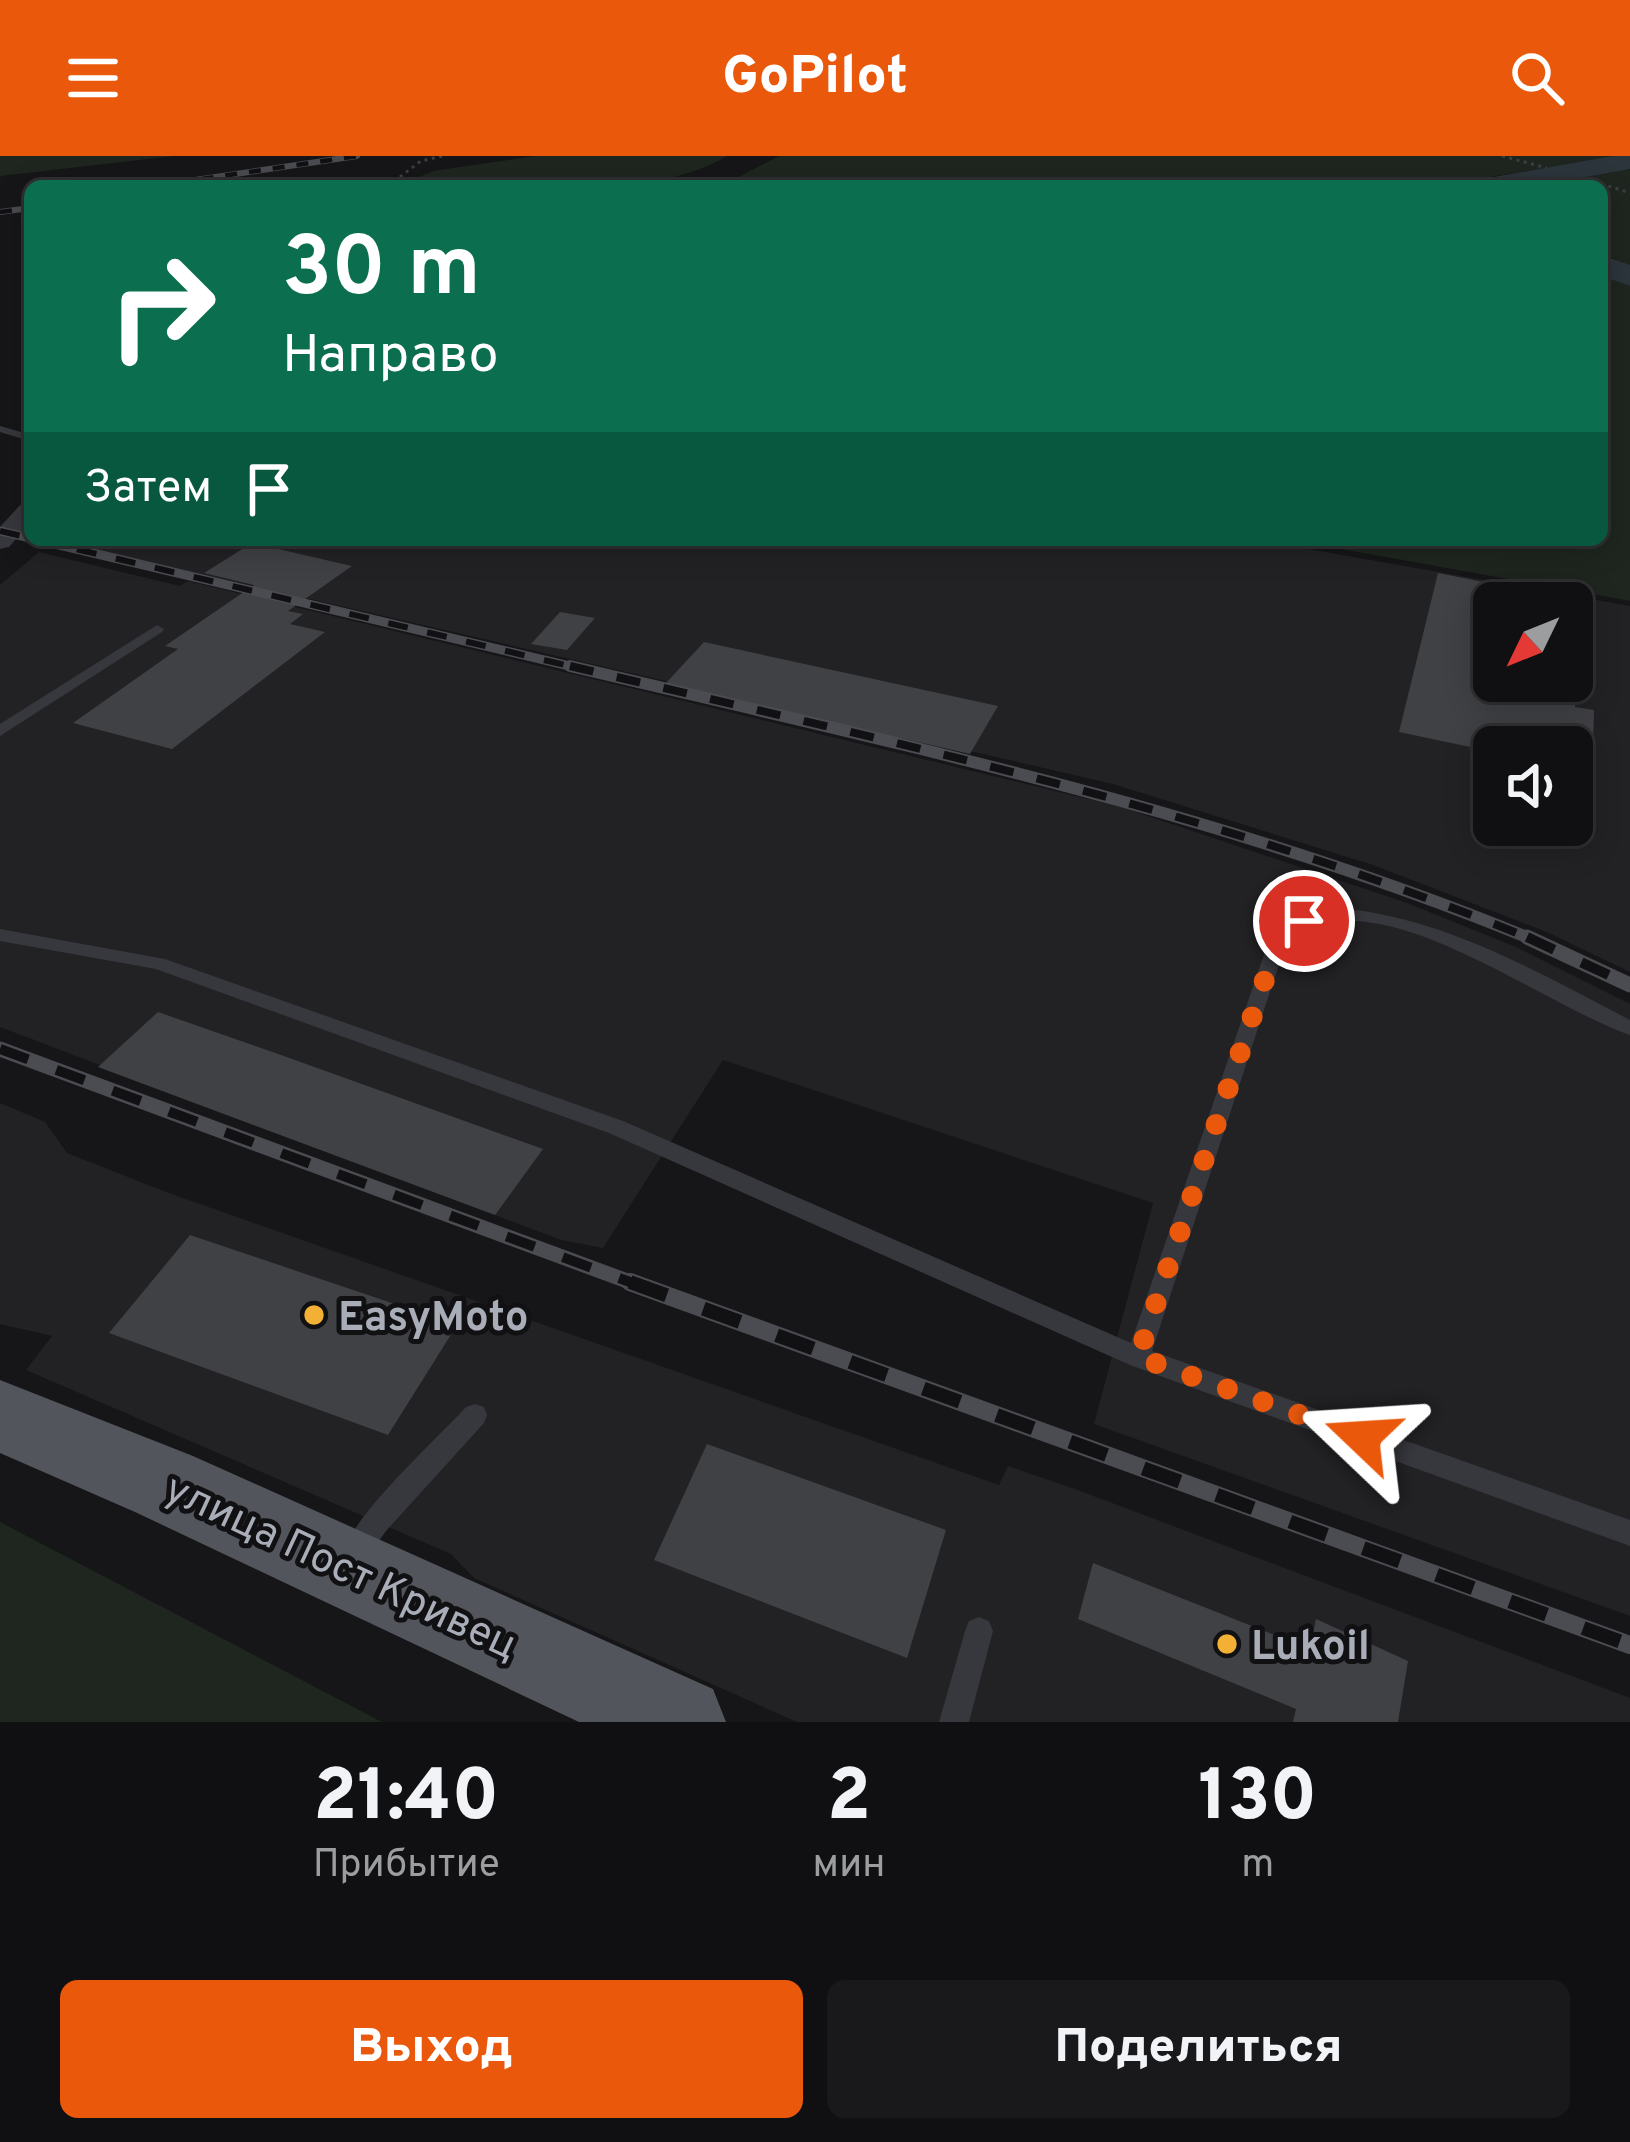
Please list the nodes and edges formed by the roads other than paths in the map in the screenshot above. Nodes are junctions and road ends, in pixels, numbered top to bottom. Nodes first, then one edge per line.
1 (24, 519) edge
2 (0, 542) edge
3 (158, 629) dead end
4 (0, 731) edge
5 (0, 935) edge
6 (1630, 1028) edge
7 (1138, 1357) junction
8 (475, 1414) dead end
9 (0, 1415) edge
10 (1630, 1533) edge
11 (345, 1567) junction
12 (979, 1631) dead end
13 (680, 1722) edge
14 (954, 1722) edge

1 - 2 street
3 - 4 lane
5 - 7 lane
6 - 7 lane
7 - 10 lane
8 - 11 lane
9 - 11 main road, улица Пост Кривец
11 - 13 main road, улица Пост Кривец
12 - 14 lane

